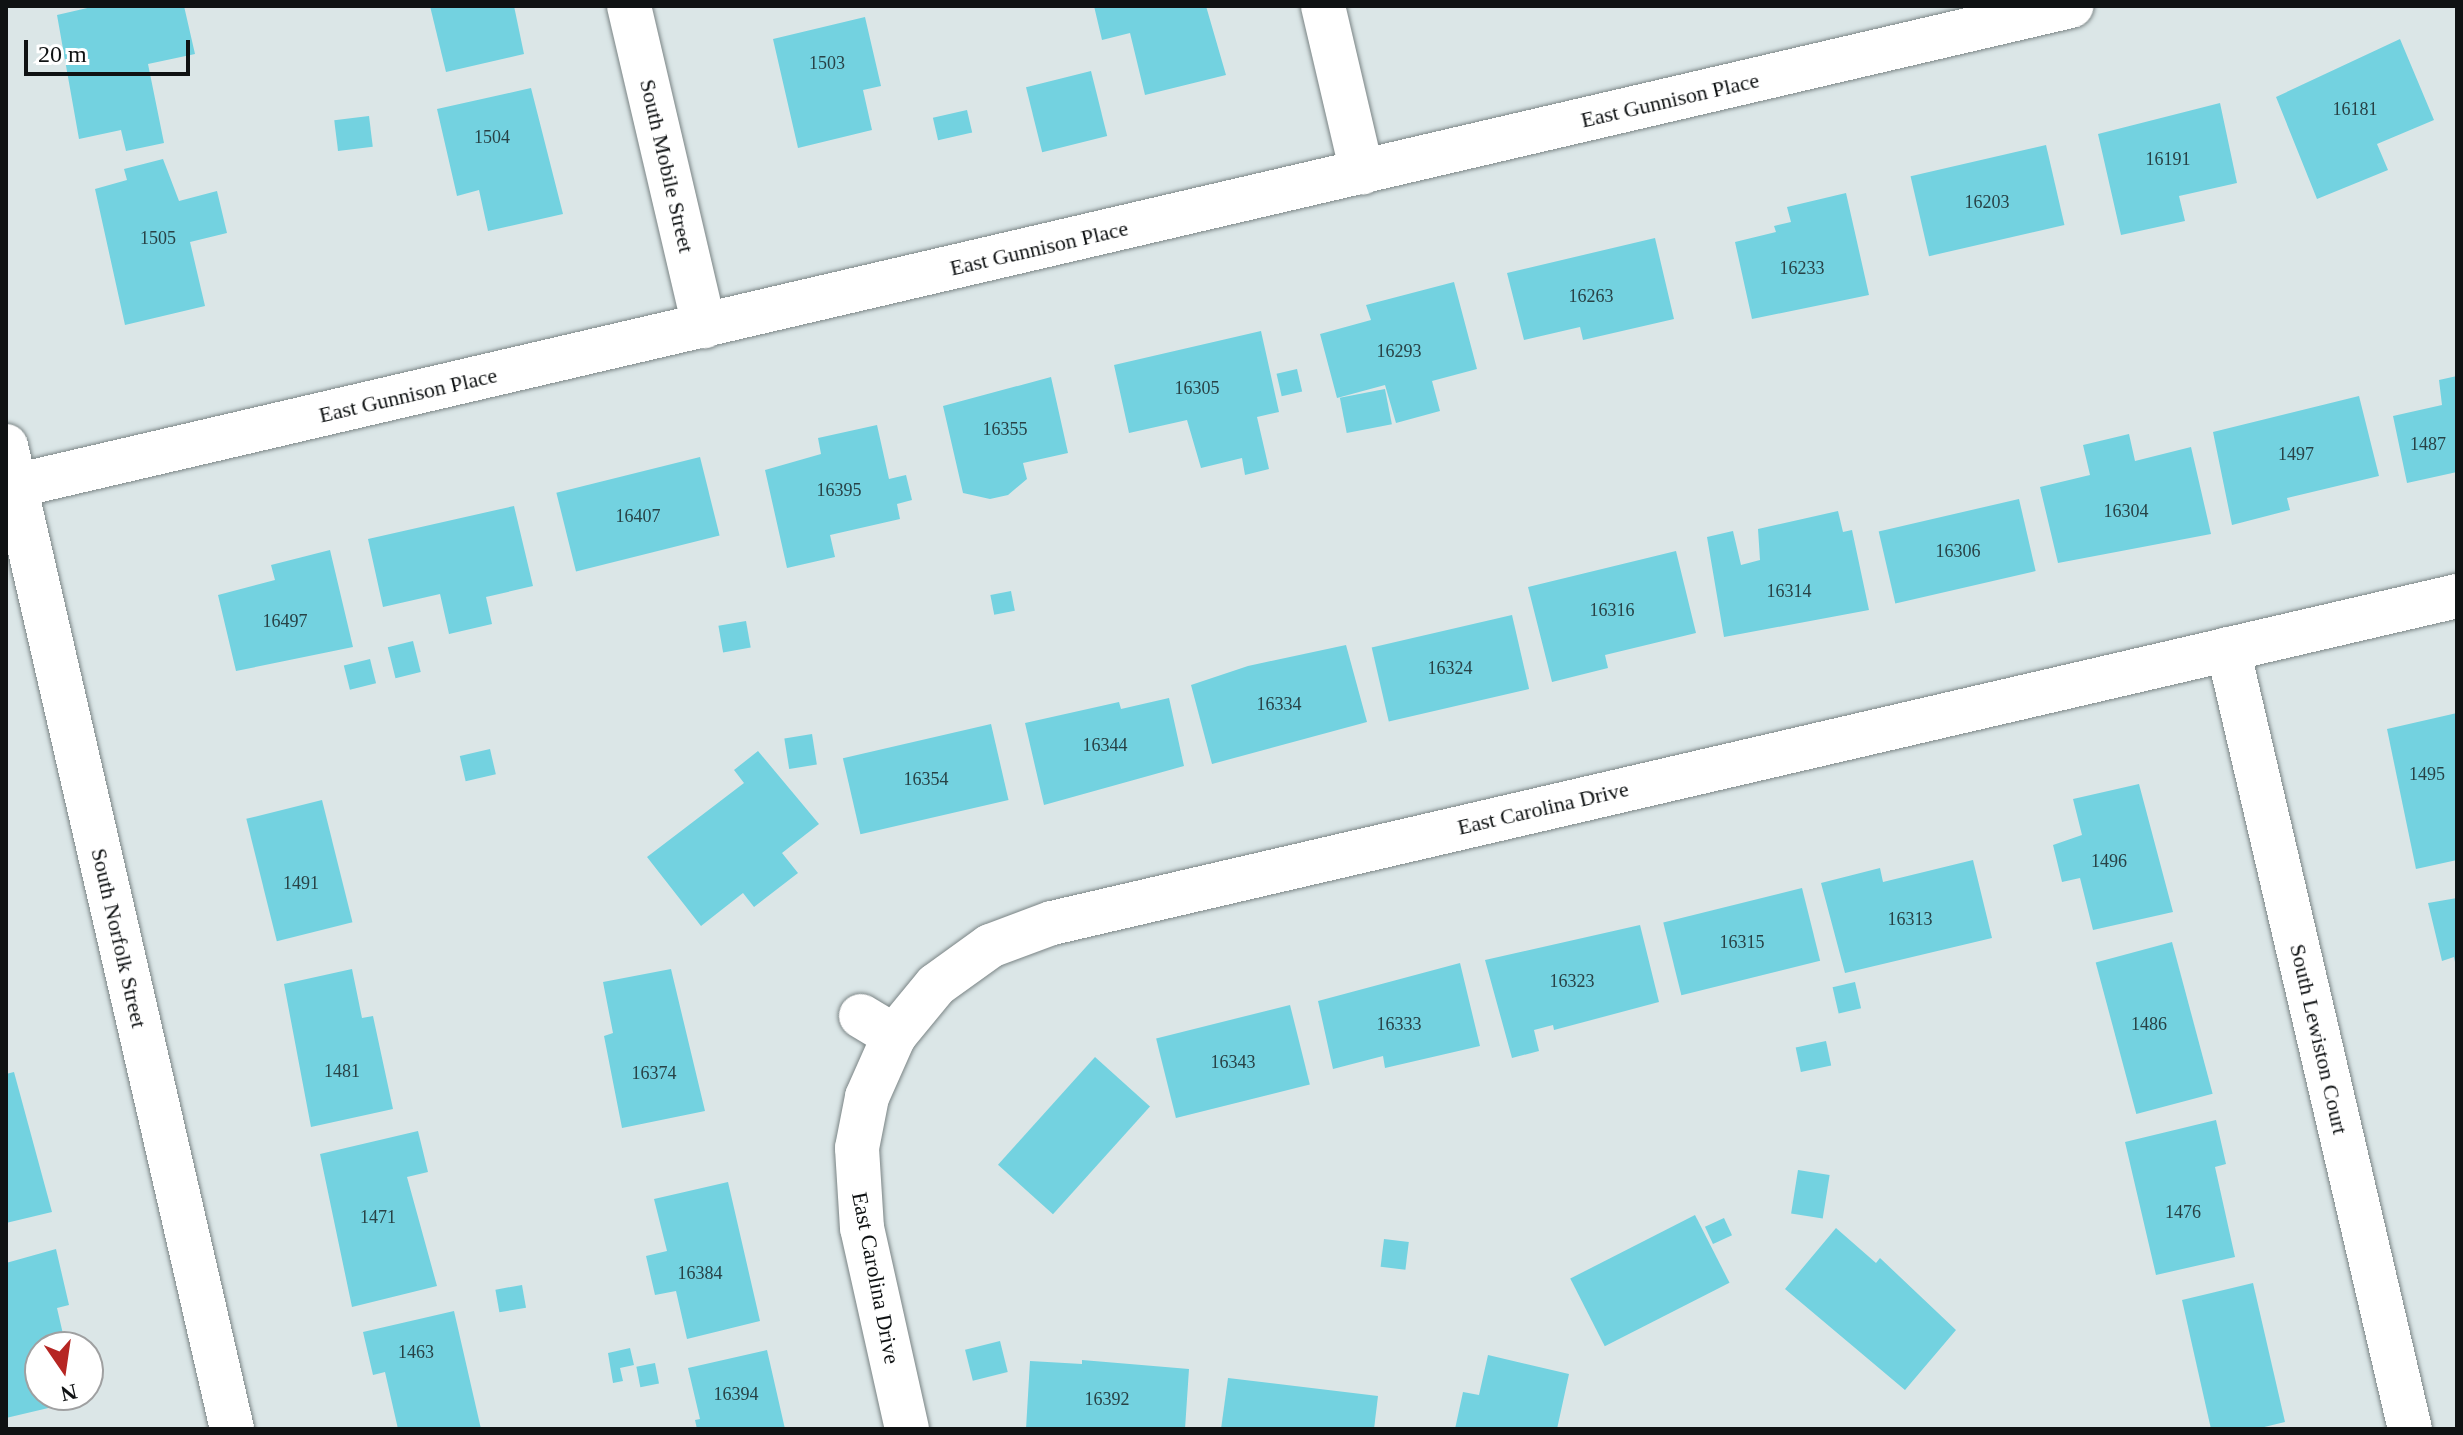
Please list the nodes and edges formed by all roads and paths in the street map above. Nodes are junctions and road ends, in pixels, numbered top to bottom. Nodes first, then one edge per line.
1 (629, 6) edge
2 (1323, 6) edge
3 (2071, 6) edge
4 (2019, 12) edge
5 (1362, 172) junction
6 (704, 326) junction
7 (9, 473) edge
8 (2457, 596) edge
9 (2228, 649) junction
10 (232, 1429) edge
11 (907, 1429) edge
12 (2410, 1429) edge

1 - 6 street, South Mobile Street
2 - 5 street
3 - 4 street, East Gunnison Place
4 - 5 street, East Gunnison Place
5 - 6 street, East Gunnison Place
6 - 7 street, East Gunnison Place
7 - 10 street, South Norfolk Street
8 - 9 street, East Carolina Drive
9 - 11 street, East Carolina Drive
9 - 12 street, South Lewiston Court

